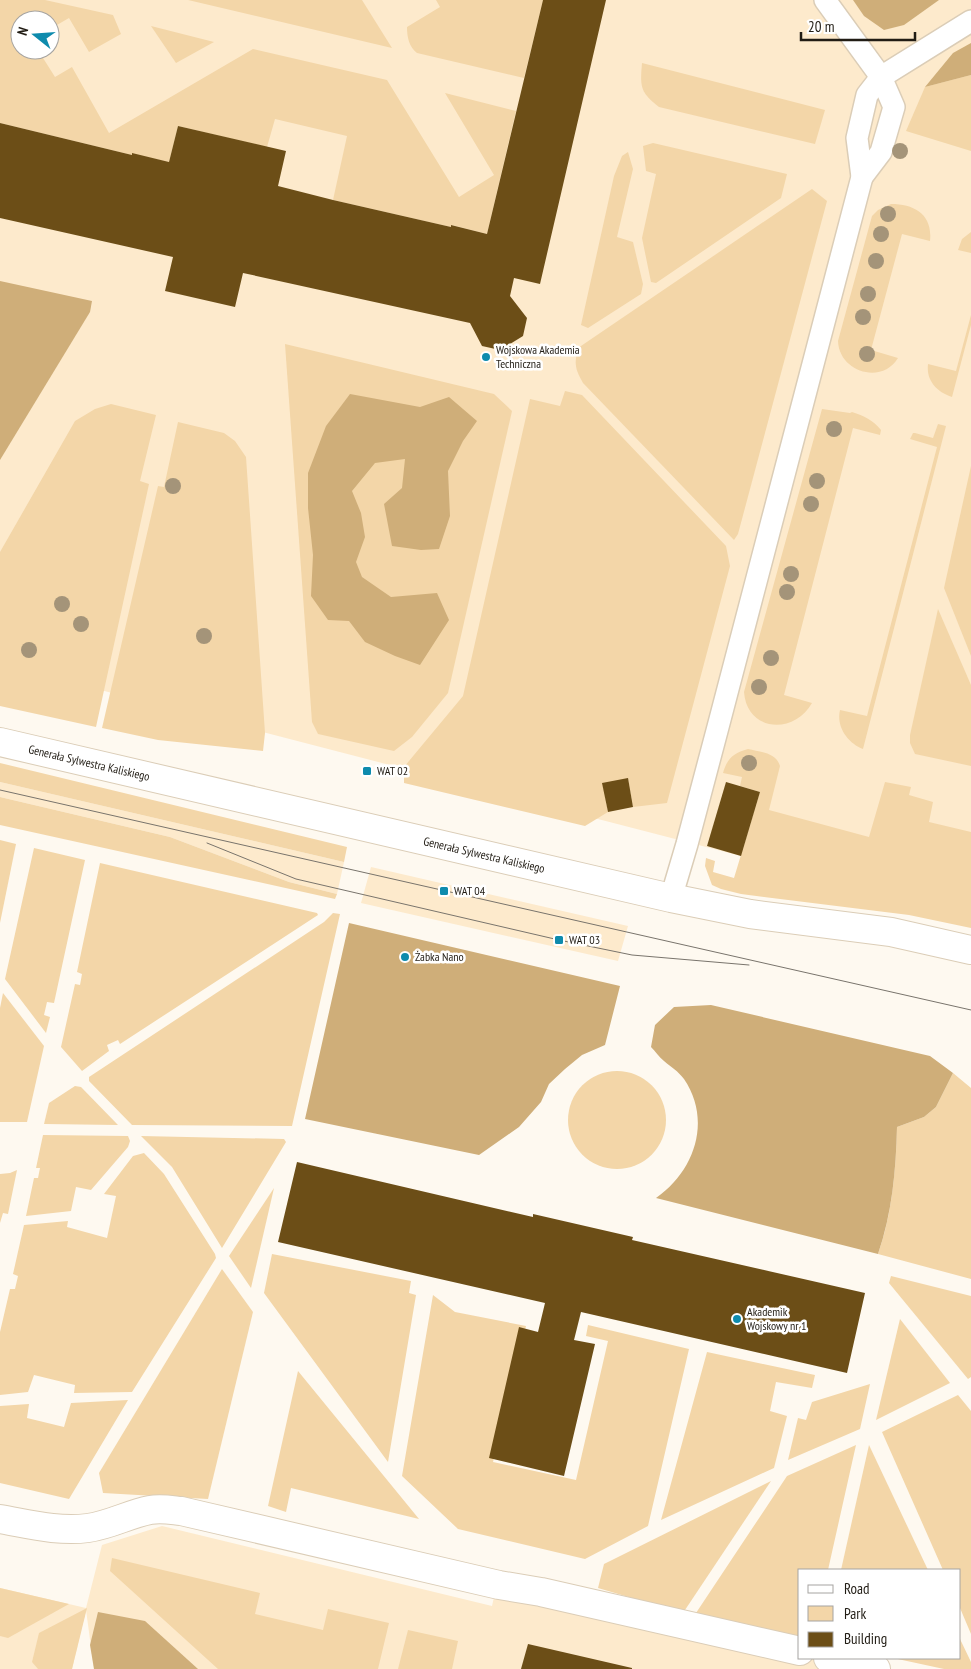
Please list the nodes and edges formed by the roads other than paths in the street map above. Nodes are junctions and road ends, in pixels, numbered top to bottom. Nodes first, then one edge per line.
1 (825, 0) edge
2 (971, 20) edge
3 (881, 77) junction
4 (862, 177) junction
5 (0, 742) edge
6 (670, 898) junction
7 (971, 950) edge
8 (0, 1519) edge
9 (798, 1651) edge
10 (832, 1659) edge
11 (876, 1669) edge

1 - 3 lane
2 - 3 lane
3 - 4 lane
3 - 4 lane
4 - 6 lane
5 - 6 street, Generała Sylwestra Kaliskiego
6 - 7 street, Generała Sylwestra Kaliskiego
8 - 9 street
10 - 11 street

